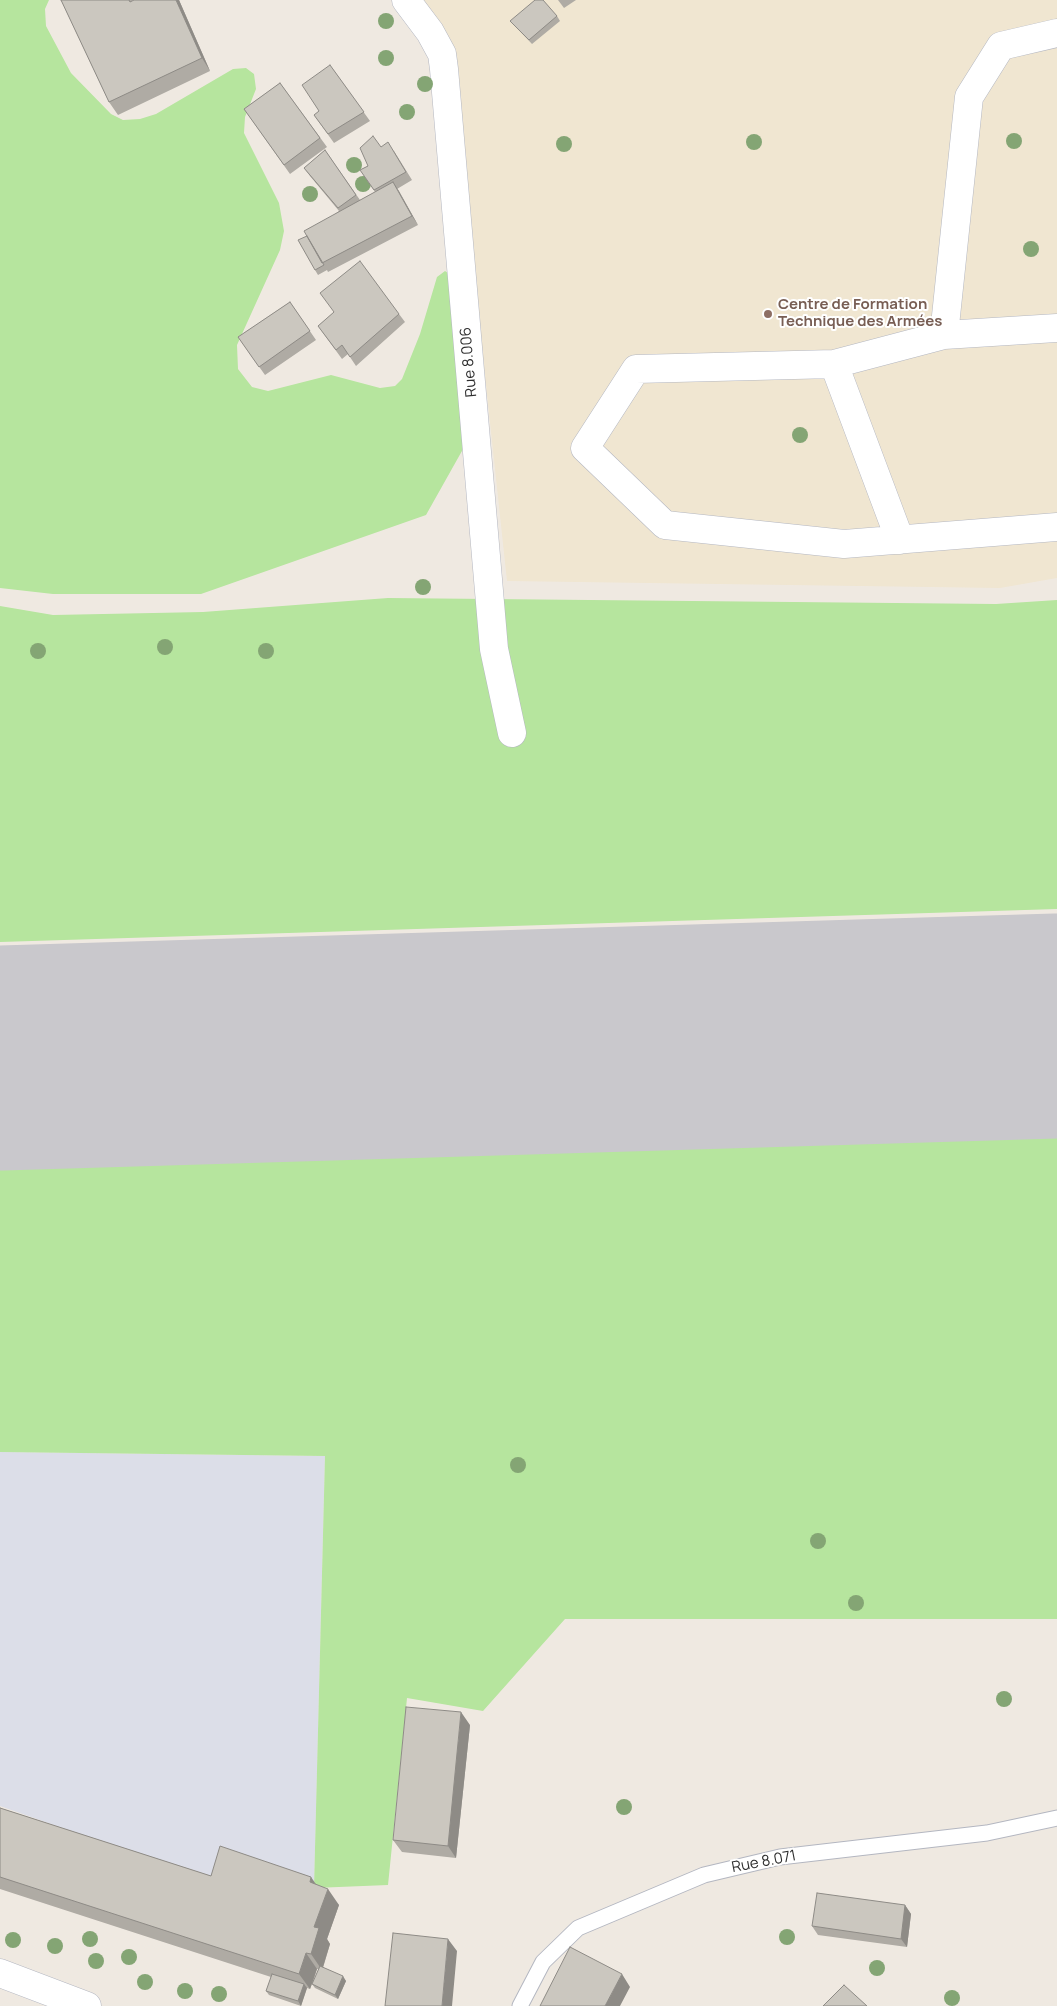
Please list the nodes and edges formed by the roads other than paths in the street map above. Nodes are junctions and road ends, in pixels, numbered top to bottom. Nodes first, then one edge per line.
1 (406, 0) edge
2 (1057, 33) edge
3 (1057, 328) edge
4 (944, 335) junction
5 (834, 364) junction
6 (1057, 527) edge
7 (900, 540) junction
8 (512, 733) dead end
9 (1057, 1818) edge
10 (0, 1973) edge
11 (87, 2006) edge
12 (520, 2006) edge

1 - 8 street, Rue 8.006
2 - 4 street
3 - 4 street
4 - 5 street
5 - 7 street
5 - 7 street
6 - 7 street
9 - 12 lane, Rue 8.071
10 - 11 street

